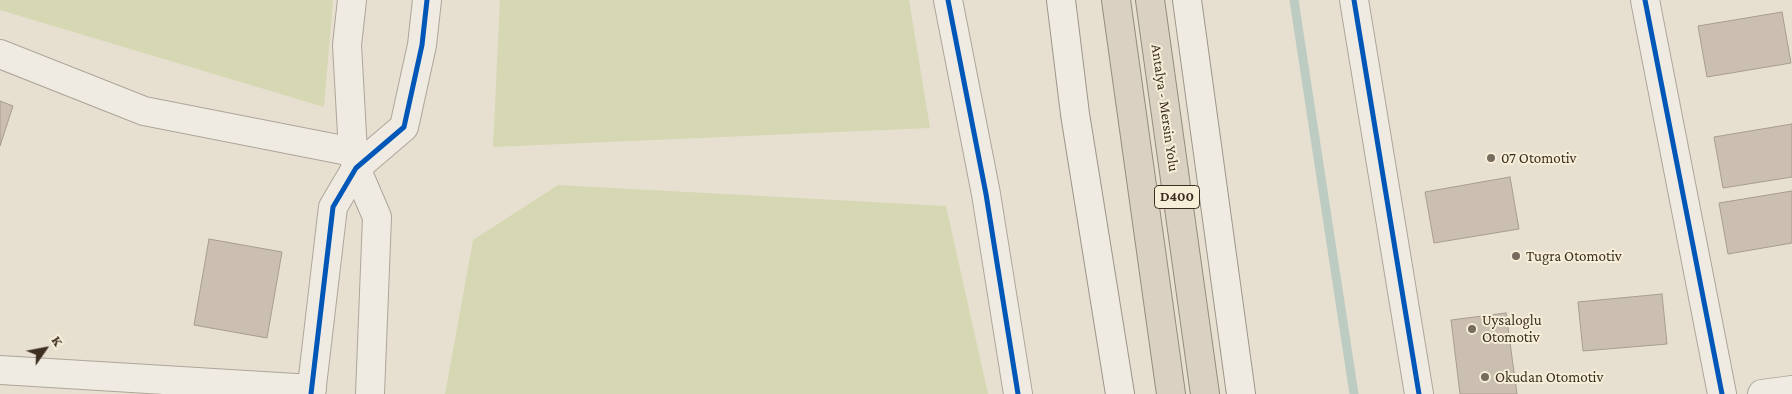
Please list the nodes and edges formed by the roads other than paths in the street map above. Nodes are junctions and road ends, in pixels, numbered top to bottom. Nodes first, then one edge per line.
1 (352, 0) edge
2 (427, 0) edge
3 (948, 0) edge
4 (1061, 0) edge
5 (1116, 0) edge
6 (1150, 0) edge
7 (1187, 0) edge
8 (1354, 0) edge
9 (1645, 0) edge
10 (0, 54) edge
11 (354, 160) junction
12 (0, 370) edge
13 (1792, 390) edge
14 (311, 391) edge
15 (370, 394) edge
16 (1018, 394) edge
17 (1120, 394) edge
18 (1171, 394) edge
19 (1205, 394) edge
20 (1242, 394) edge
21 (1419, 394) edge
22 (1722, 394) edge
23 (1762, 394) edge

1 - 11 street
2 - 11 street
3 - 16 street
4 - 17 street
5 - 18 highway, D400
6 - 19 highway, Antalya - Mersin Yolu / D400
7 - 20 street
8 - 21 street
9 - 22 street
10 - 11 street
11 - 14 street
11 - 15 street
12 - 14 street
13 - 23 street

